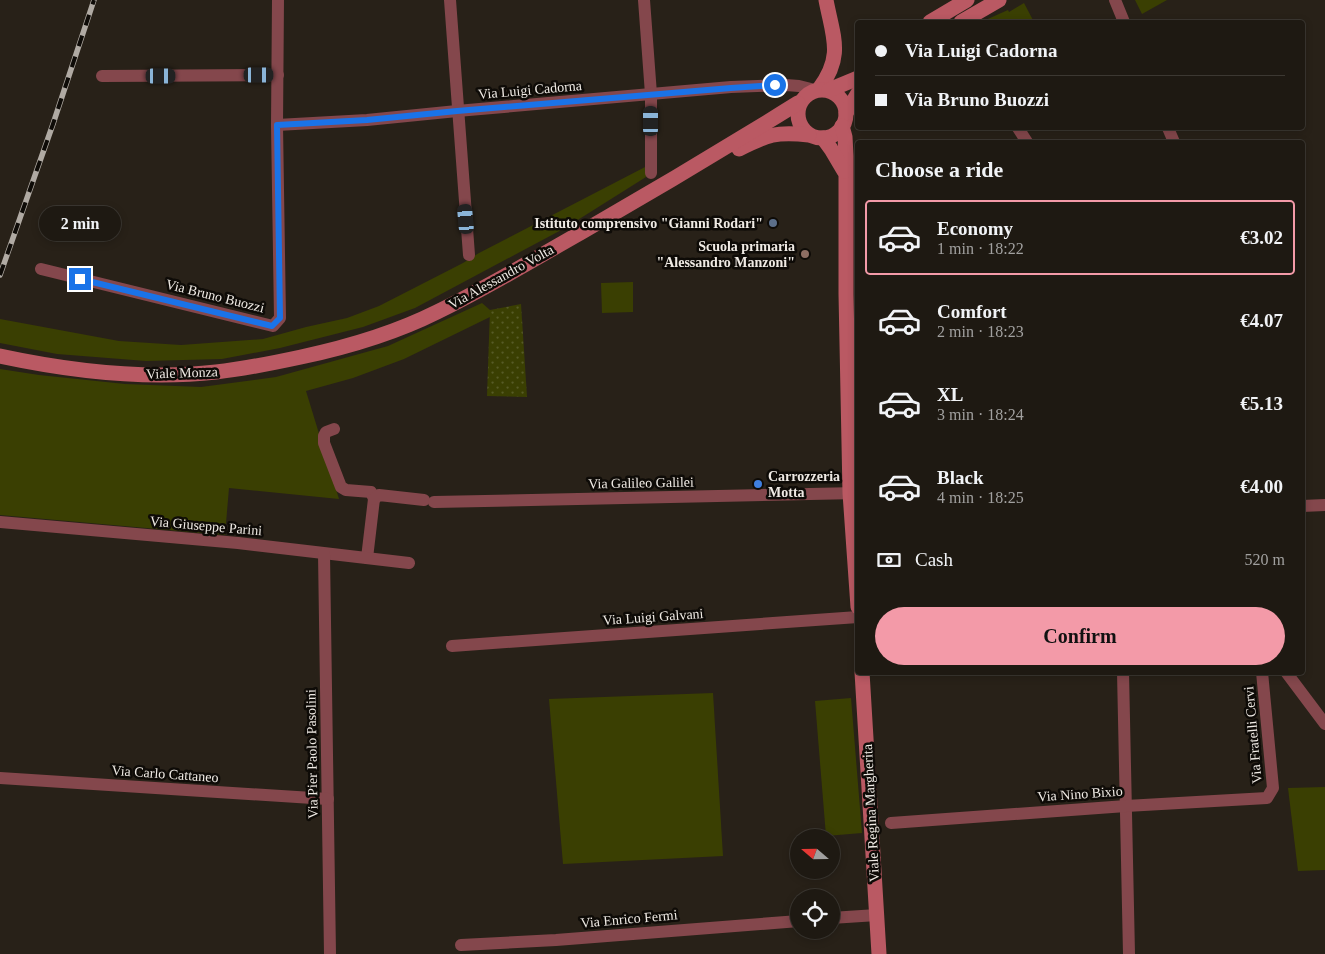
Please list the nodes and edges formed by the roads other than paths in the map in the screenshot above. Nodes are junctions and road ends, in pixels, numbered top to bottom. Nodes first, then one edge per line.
1 (278, 0) edge
2 (450, 0) edge
3 (644, 0) edge
4 (826, 0) edge
5 (967, 0) edge
6 (1000, 0) edge
7 (1115, 0) edge
8 (933, 20) edge
9 (965, 20) edge
10 (1123, 20) edge
11 (278, 75) junction
12 (102, 76) dead end
13 (855, 79) edge
14 (786, 85) junction
15 (821, 90) junction
16 (651, 94) junction
17 (855, 99) edge
18 (799, 102) junction
19 (457, 111) junction
20 (844, 119) junction
21 (277, 125) junction
22 (816, 136) junction
23 (687, 171) junction
24 (652, 173) dead end
25 (845, 173) junction
26 (469, 256) dead end
27 (41, 270) dead end
28 (362, 341) joint
29 (0, 356) edge
30 (334, 430) dead end
31 (854, 493) edge
32 (374, 499) junction
33 (1325, 505) edge
34 (1305, 506) edge
35 (0, 522) edge
36 (855, 522) edge
37 (324, 554) junction
38 (367, 558) junction
39 (409, 562) dead end
40 (855, 617) edge
41 (452, 646) dead end
42 (862, 675) edge
43 (1123, 675) edge
44 (1262, 675) edge
45 (1288, 675) edge
46 (1325, 724) edge
47 (0, 778) edge
48 (1270, 793) joint
49 (328, 800) junction
50 (1126, 806) junction
51 (891, 823) dead end
52 (877, 915) junction
53 (840, 917) edge
54 (790, 922) edge
55 (461, 946) dead end
56 (330, 954) edge
57 (879, 954) edge
58 (1129, 954) edge

1 - 11 street
2 - 19 street
3 - 16 street
4 - 15 main road
5 - 8 main road
6 - 9 main road
7 - 10 street
11 - 12 street
11 - 21 street
13 - 15 main road
14 - 15 street, Via Luigi Cadorna
14 - 16 street, Via Luigi Cadorna
14 - 18 street
15 - 18 main road
15 - 20 main road
16 - 19 street, Via Luigi Cadorna
16 - 24 street
17 - 20 main road
18 - 22 main road
18 - 23 main road, Via Alessandro Volta
19 - 21 street, Via Luigi Cadorna
19 - 26 street
20 - 22 main road
20 - 25 main road
21 - 27 street, Via Bruno Buozzi
22 - 23 main road, Via Alessandro Volta
22 - 25 main road
23 - 28 main road, Via Alessandro Volta
25 - 31 main road
28 - 29 main road, Viale Monza
30 - 32 street
31 - 32 street, Via Galileo Galilei
31 - 36 main road
32 - 38 street
33 - 34 street
35 - 37 street, Via Giuseppe Parini
37 - 38 street, Via Giuseppe Parini
37 - 49 street, Via Pier Paolo Pasolini
38 - 39 street, Via Giuseppe Parini
40 - 41 street, Via Luigi Galvani
42 - 52 main road, Viale Regina Margherita
43 - 50 street
44 - 48 street, Via Fratelli Cervi
45 - 46 street
47 - 49 street, Via Carlo Cattaneo
48 - 50 street, Via Nino Bixio
49 - 56 street, Via Pier Paolo Pasolini
50 - 51 street, Via Nino Bixio
50 - 58 street
52 - 53 street
52 - 57 main road, Viale Regina Margherita
54 - 55 street, Via Enrico Fermi

